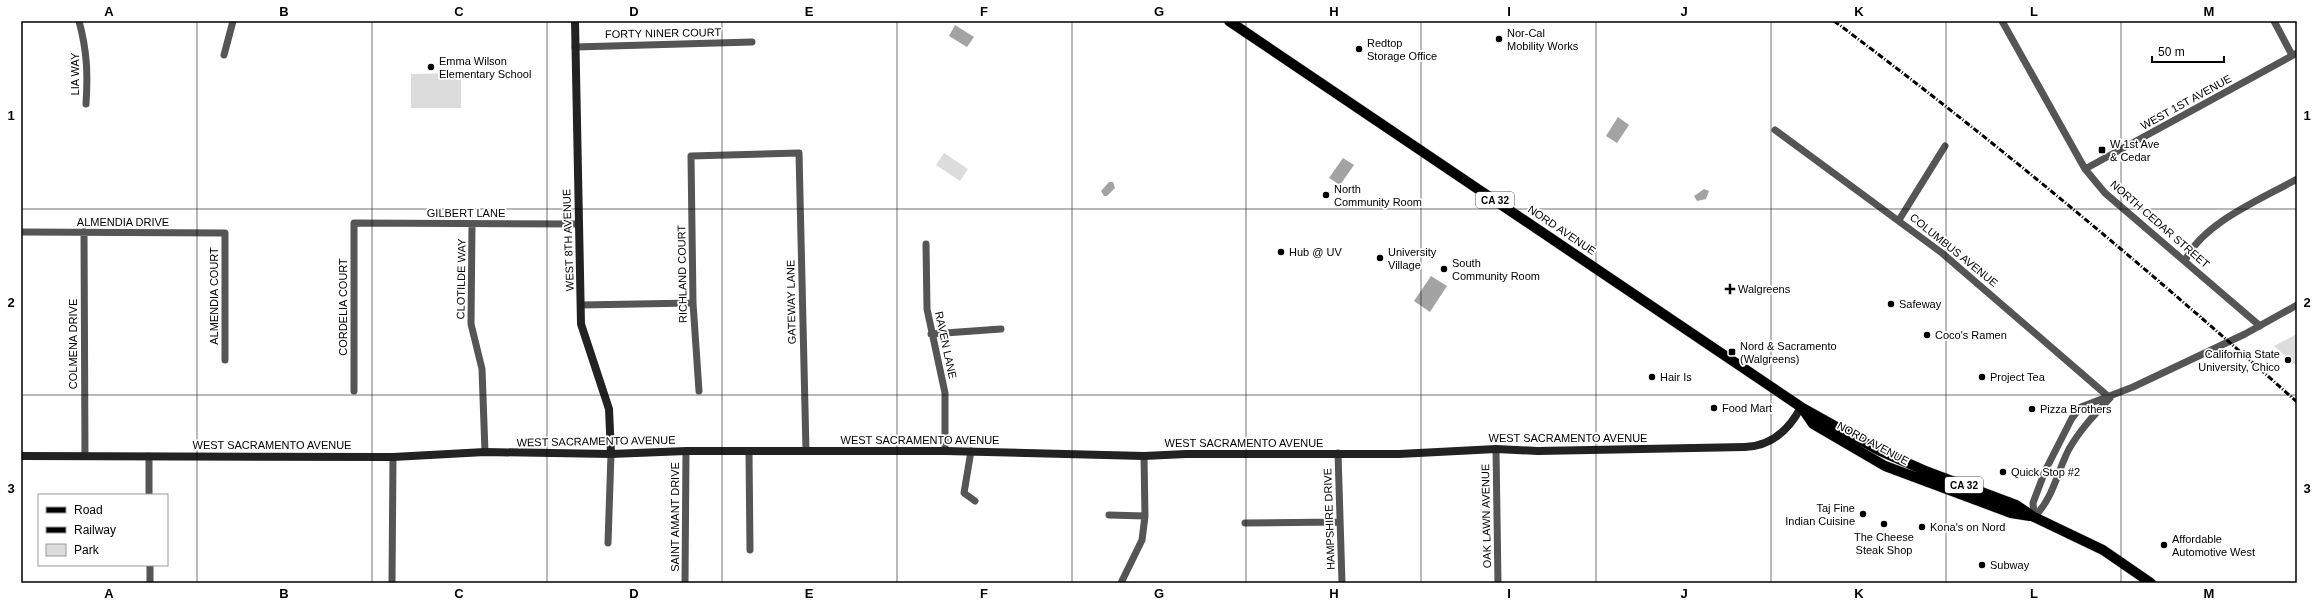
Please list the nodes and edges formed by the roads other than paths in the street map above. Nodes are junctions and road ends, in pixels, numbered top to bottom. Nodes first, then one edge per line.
1 (79, 21) edge
2 (233, 21) edge
3 (575, 21) edge
4 (1229, 21) edge
5 (2002, 21) edge
6 (2274, 21) edge
7 (752, 42) dead end
8 (575, 47) junction
9 (2295, 54) edge
10 (224, 55) dead end
11 (86, 104) dead end
12 (1775, 130) dead end
13 (1945, 146) dead end
14 (691, 156) joint
15 (2085, 169) junction
16 (2297, 179) edge
17 (1899, 220) junction
18 (354, 223) joint
19 (472, 224) junction
20 (578, 224) junction
21 (21, 232) edge
22 (84, 232) junction
23 (225, 233) joint
24 (926, 244) dead end
25 (2185, 261) junction
26 (693, 303) junction
27 (580, 305) junction
28 (2297, 305) edge
29 (2260, 326) junction
30 (1001, 329) dead end
31 (931, 334) junction
32 (225, 360) dead end
33 (354, 391) dead end
34 (699, 391) dead end
35 (2110, 398) junction
36 (1801, 407) junction
37 (1496, 450) junction
38 (686, 451) junction
39 (806, 451) junction
40 (946, 451) junction
41 (971, 451) junction
42 (485, 452) junction
43 (749, 452) junction
44 (611, 454) junction
45 (1338, 454) junction
46 (21, 456) edge
47 (85, 456) junction
48 (149, 456) junction
49 (1144, 456) junction
50 (392, 457) junction
51 (149, 494) edge
52 (975, 501) dead end
53 (1109, 515) dead end
54 (1145, 516) junction
55 (2034, 517) junction
56 (1339, 522) junction
57 (1245, 523) dead end
58 (608, 544) dead end
59 (750, 550) dead end
60 (150, 566) edge
61 (150, 583) edge
62 (392, 583) edge
63 (686, 583) edge
64 (1121, 583) edge
65 (1342, 583) edge
66 (1498, 583) edge
67 (2151, 583) edge

1 - 11 street, LIA WAY
2 - 10 street
3 - 8 street, WEST 8TH AVENUE
4 - 36 main road, NORD AVENUE / CA 32
5 - 15 street, NORTH CEDAR STREET
6 - 9 street
7 - 8 street, FORTY NINER COURT
8 - 20 street, WEST 8TH AVENUE
9 - 15 street, WEST 1ST AVENUE
12 - 17 street, COLUMBUS AVENUE
13 - 17 street
14 - 26 street, RICHLAND COURT
14 - 39 street, GATEWAY LANE
15 - 25 street, NORTH CEDAR STREET
16 - 25 street
17 - 35 street, COLUMBUS AVENUE
18 - 19 street, GILBERT LANE
18 - 33 street, CORDELIA COURT
19 - 20 street, GILBERT LANE
19 - 42 street, CLOTILDE WAY
20 - 27 street, WEST 8TH AVENUE
21 - 22 street, ALMENDIA DRIVE
22 - 23 street, ALMENDIA DRIVE
22 - 47 street, COLMENA DRIVE
23 - 32 street, ALMENDIA COURT
24 - 31 street, RAVEN LANE
25 - 29 street, NORTH CEDAR STREET
26 - 27 street
26 - 34 street, RICHLAND COURT
27 - 44 street, WEST 8TH AVENUE
28 - 29 street
29 - 35 street
30 - 31 street
31 - 40 street, RAVEN LANE
35 - 55 street
35 - 55 street
36 - 37 street, WEST SACRAMENTO AVENUE
36 - 55 main road, NORD AVENUE / CA 32
37 - 45 street, WEST SACRAMENTO AVENUE
37 - 66 street, OAK LAWN AVENUE
38 - 43 street, WEST SACRAMENTO AVENUE
38 - 44 street, WEST SACRAMENTO AVENUE
38 - 63 street, SAINT AMANT DRIVE
39 - 40 street, WEST SACRAMENTO AVENUE
39 - 43 street, WEST SACRAMENTO AVENUE
40 - 41 street, WEST SACRAMENTO AVENUE
41 - 49 street, WEST SACRAMENTO AVENUE
41 - 52 street
42 - 44 street, WEST SACRAMENTO AVENUE
42 - 50 street, WEST SACRAMENTO AVENUE
43 - 59 street
44 - 58 street
45 - 49 street, WEST SACRAMENTO AVENUE
45 - 56 street, HAMPSHIRE DRIVE
46 - 47 street, WEST SACRAMENTO AVENUE
47 - 48 street, WEST SACRAMENTO AVENUE
48 - 50 street, WEST SACRAMENTO AVENUE
48 - 51 street
49 - 54 street
50 - 62 street
53 - 54 street
54 - 64 street
55 - 67 main road, NORD AVENUE / CA 32
56 - 57 street
56 - 65 street, HAMPSHIRE DRIVE
60 - 61 street

